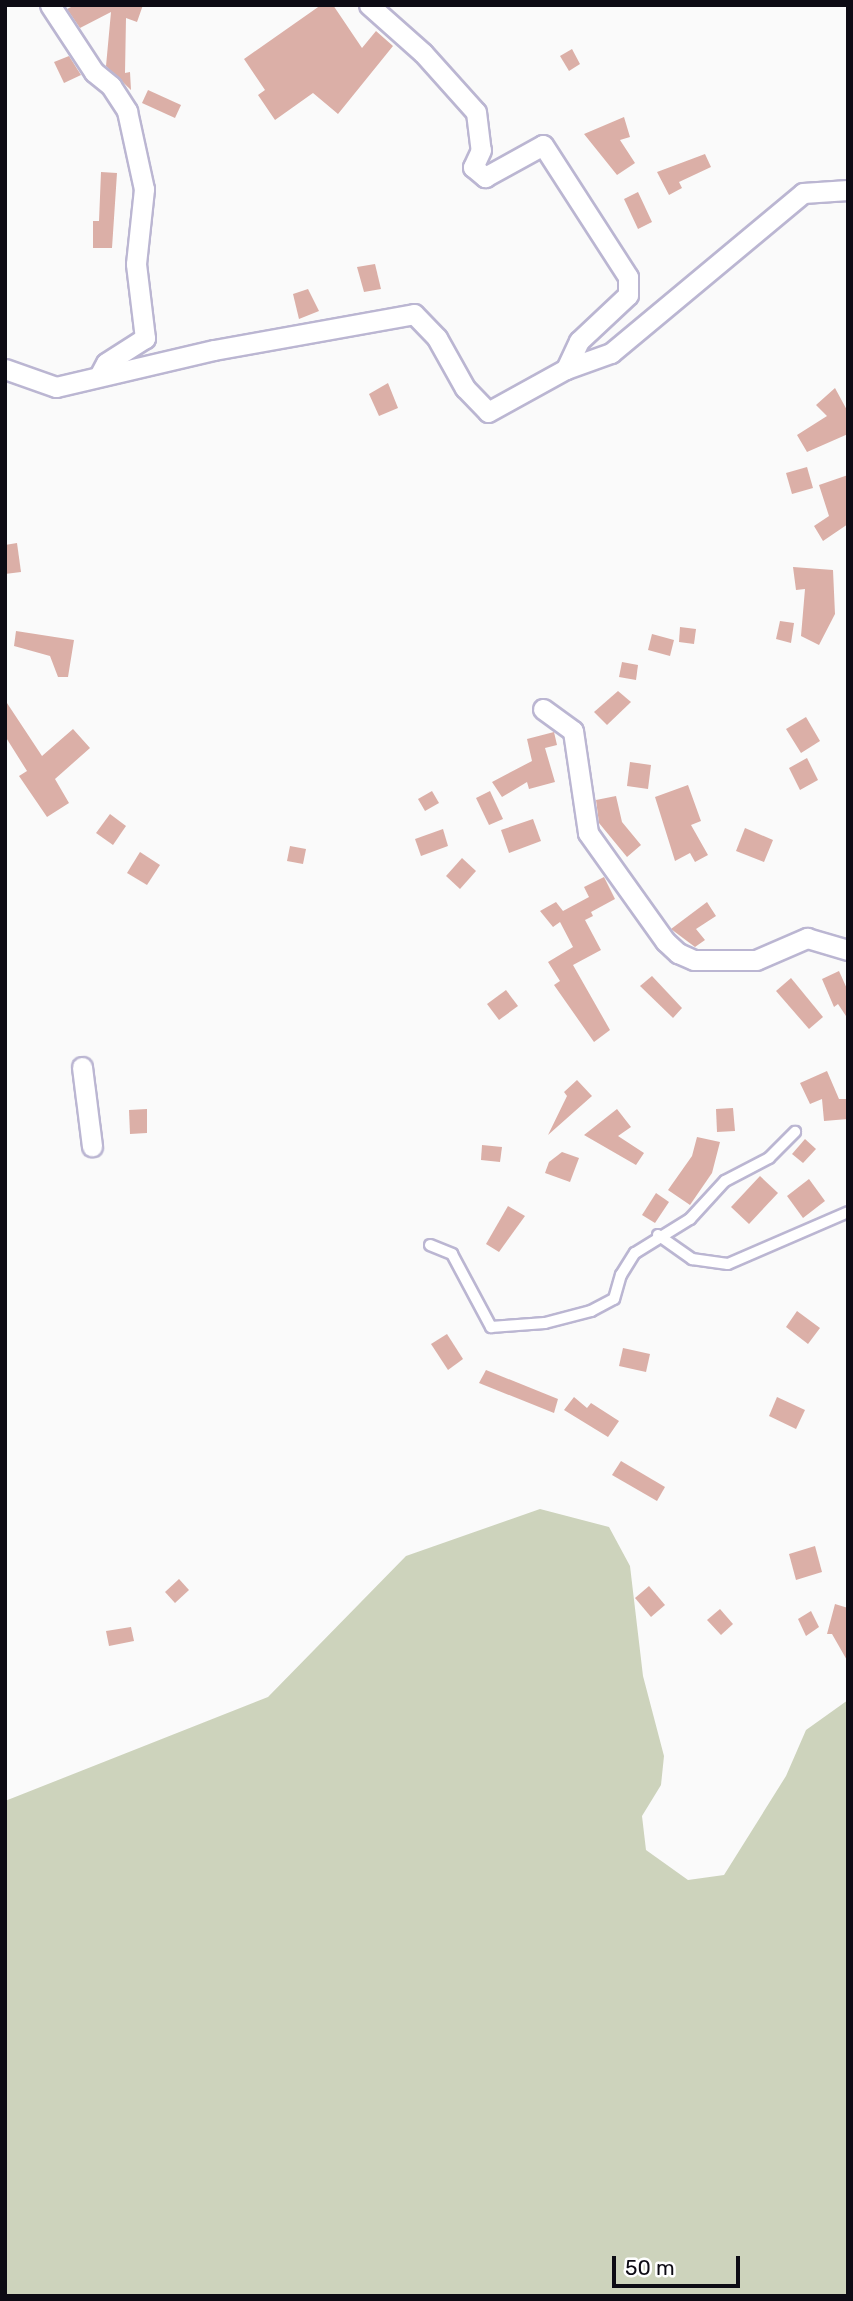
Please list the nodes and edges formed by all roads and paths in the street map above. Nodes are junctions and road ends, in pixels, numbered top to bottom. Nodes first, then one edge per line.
1 (50, 5) edge
2 (369, 5) edge
3 (848, 190) edge
4 (5, 369) edge
5 (566, 369) junction
6 (99, 376) junction
7 (543, 709) dead end
8 (848, 950) edge
9 (82, 1067) dead end
10 (795, 1132) dead end
11 (92, 1146) dead end
12 (848, 1212) edge
13 (658, 1235) junction
14 (430, 1245) dead end

1 - 6 street
2 - 5 street
3 - 5 street
4 - 6 street
5 - 6 street
7 - 8 street
9 - 11 street
10 - 13 lane
12 - 13 lane
13 - 14 lane

